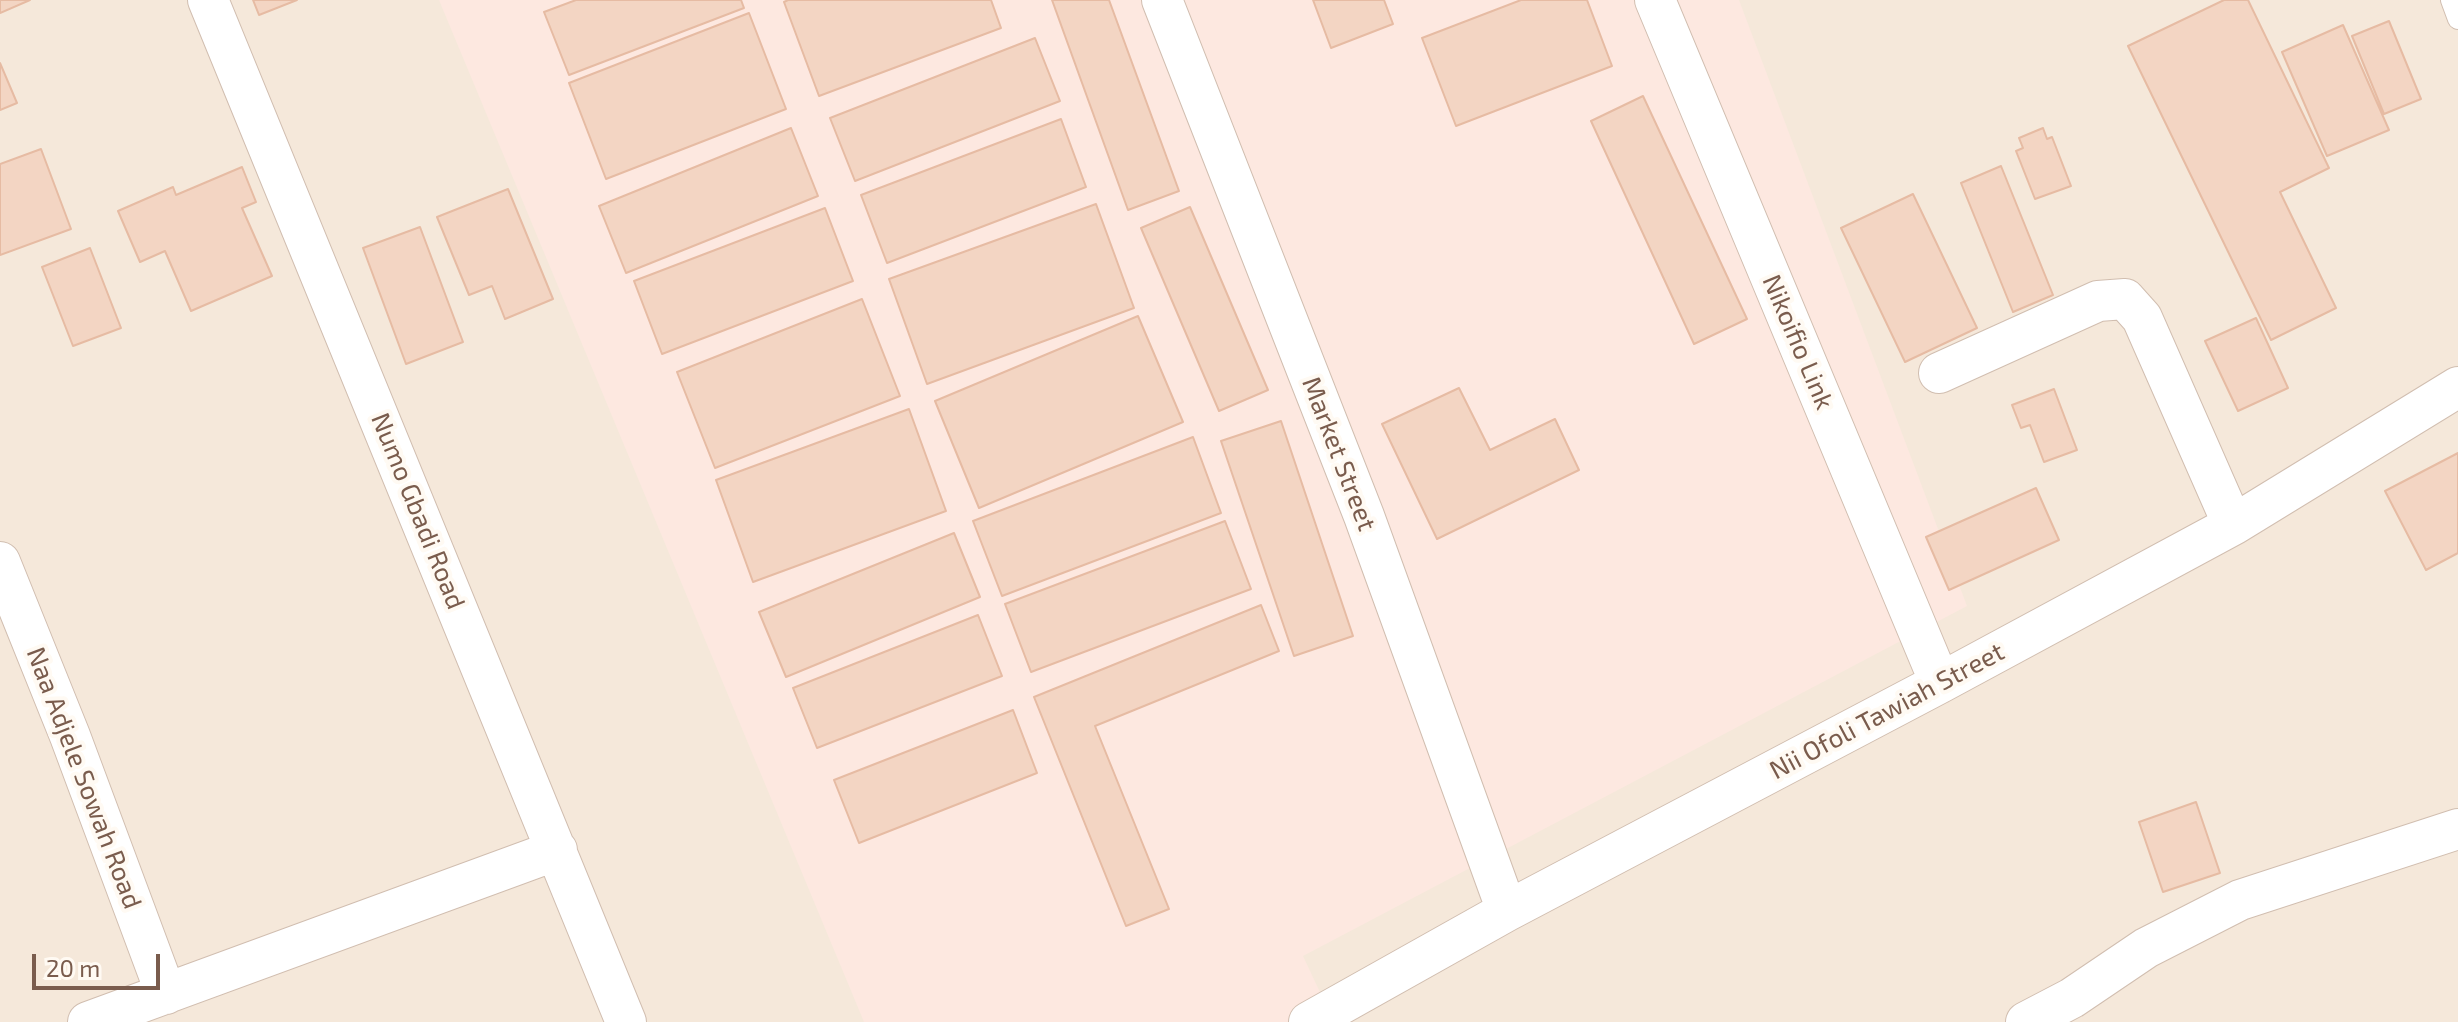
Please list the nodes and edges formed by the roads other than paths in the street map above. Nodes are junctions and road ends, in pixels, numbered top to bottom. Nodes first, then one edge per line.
1 (208, 0) edge
2 (1162, 0) edge
3 (1655, 0) edge
4 (2451, 0) edge
5 (2458, 19) edge
6 (1939, 373) dead end
7 (2458, 387) edge
8 (2233, 525) junction
9 (0, 562) edge
10 (1940, 683) junction
11 (2458, 829) edge
12 (557, 850) junction
13 (1507, 911) junction
14 (166, 994) junction
15 (88, 1022) edge
16 (626, 1022) edge
17 (1309, 1022) edge
18 (2026, 1022) edge

1 - 12 street, Numo Gbadi Road
2 - 13 street, Market Street
3 - 10 street, Nikoifio Link
4 - 5 lane
6 - 8 street
7 - 8 street, Nii Ofoli Tawiah Street
8 - 10 street, Nii Ofoli Tawiah Street
9 - 14 street, Naa Adjele Sowah Road
10 - 13 street, Nii Ofoli Tawiah Street
11 - 18 street
12 - 14 street
12 - 16 street, Numo Gbadi Road
13 - 17 street, Nii Ofoli Tawiah Street
14 - 15 street

